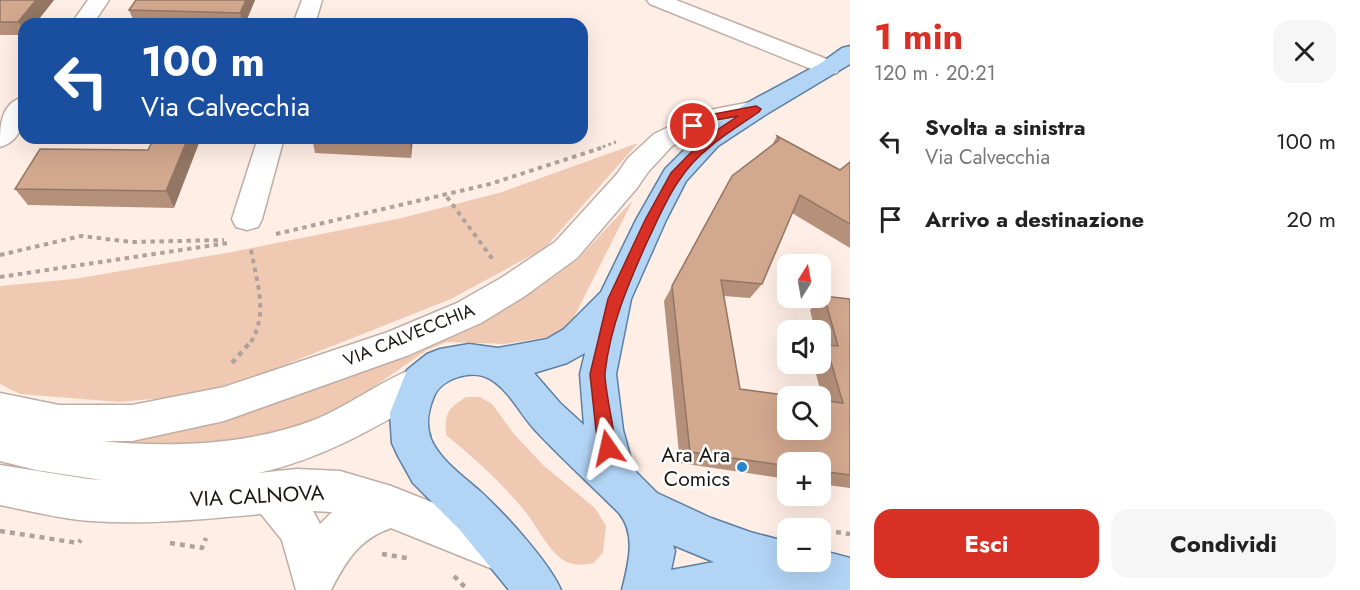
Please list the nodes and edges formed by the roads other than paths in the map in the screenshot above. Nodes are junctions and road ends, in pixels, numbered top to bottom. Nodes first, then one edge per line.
1 (99, 0) edge
2 (312, 0) edge
3 (657, 0) edge
4 (86, 18) edge
5 (306, 18) edge
6 (850, 53) edge
7 (829, 68) junction
8 (756, 109) junction
9 (18, 113) edge
10 (0, 138) edge
11 (269, 144) edge
12 (243, 230) road end
13 (614, 299) junction
14 (498, 363) junction
15 (420, 382) junction
16 (0, 411) edge
17 (0, 442) edge
18 (0, 485) edge
19 (270, 493) junction
20 (629, 496) junction
21 (391, 507) junction
22 (523, 577) edge
23 (850, 579) edge
24 (850, 588) edge
25 (645, 590) edge
26 (677, 590) edge

1 - 4 street
2 - 5 street
3 - 7 street
6 - 7 main road, VIA CALVECCHIA
7 - 8 main road, VIA CALVECCHIA
8 - 13 main road, VIA CALVECCHIA
8 - 16 street, VIA CALVECCHIA
9 - 10 street
11 - 12 street
13 - 14 main road, VIA CALVECCHIA
13 - 20 main road, VIA CALVECCHIA
14 - 15 main road, VIA CALVECCHIA
14 - 20 main road
15 - 17 street, VIA CALNOVA
15 - 22 main road
18 - 19 street, VIA CALNOVA
19 - 21 street, VIA CALNOVA
19 - 21 street
20 - 23 main road
20 - 25 main road, VIA CALVECCHIA
21 - 22 street, VIA CALNOVA
24 - 26 main road

